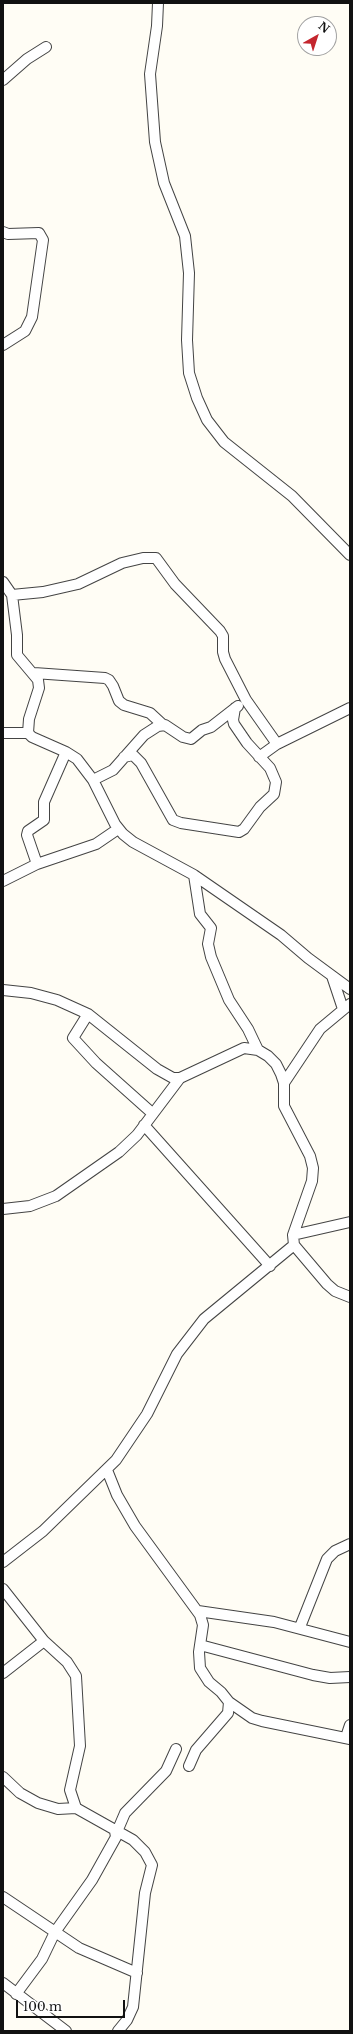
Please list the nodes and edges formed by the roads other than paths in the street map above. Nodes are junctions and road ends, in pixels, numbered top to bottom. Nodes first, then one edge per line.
1 (158, 3) edge
2 (46, 47) dead end
3 (3, 80) edge
4 (3, 232) edge
5 (3, 345) edge
6 (350, 555) edge
7 (3, 582) edge
8 (12, 595) junction
9 (34, 673) junction
10 (246, 700) junction
11 (235, 708) junction
12 (350, 708) edge
13 (164, 725) junction
14 (3, 733) edge
15 (28, 733) junction
16 (277, 744) junction
17 (66, 752) junction
18 (124, 757) junction
19 (259, 757) junction
20 (93, 780) junction
21 (118, 829) junction
22 (37, 864) junction
23 (194, 876) junction
24 (3, 881) edge
25 (332, 976) junction
26 (350, 989) edge
27 (3, 990) edge
28 (346, 1007) edge
29 (88, 1014) junction
30 (258, 1050) junction
31 (180, 1078) junction
32 (284, 1083) junction
33 (152, 1113) junction
34 (144, 1125) junction
35 (3, 1209) edge
36 (350, 1222) edge
37 (293, 1240) junction
38 (270, 1266) junction
39 (350, 1297) edge
40 (107, 1470) junction
41 (350, 1544) edge
42 (3, 1562) edge
43 (3, 1589) edge
44 (198, 1611) junction
45 (300, 1628) junction
46 (44, 1641) junction
47 (350, 1642) edge
48 (200, 1645) junction
49 (3, 1673) edge
50 (350, 1677) edge
51 (230, 1702) junction
52 (350, 1725) edge
53 (348, 1738) edge
54 (176, 1749) dead end
55 (189, 1766) dead end
56 (3, 1777) edge
57 (76, 1808) junction
58 (115, 1831) junction
59 (3, 1897) edge
60 (55, 1932) junction
61 (137, 1973) junction
62 (3, 1983) edge
63 (16, 1994) junction
64 (66, 2031) edge
65 (118, 2031) edge

1 - 6 street
2 - 3 street
4 - 5 street
7 - 8 street
8 - 9 street
8 - 10 street
9 - 13 street
9 - 15 street
10 - 11 street
10 - 16 street
11 - 13 street
11 - 19 street
12 - 16 street
13 - 18 street
14 - 15 street
15 - 17 street
16 - 19 street
17 - 20 street
17 - 22 street
18 - 19 street
18 - 20 street
20 - 21 street
21 - 22 street
21 - 23 street
22 - 24 street
23 - 25 street
23 - 30 street
25 - 26 street
25 - 28 street
27 - 29 street
28 - 32 street
29 - 31 street
29 - 33 street
30 - 31 street
30 - 32 street
31 - 33 street
32 - 37 street
33 - 34 street
34 - 35 street
34 - 38 street
36 - 37 street
37 - 38 street
37 - 39 street
38 - 40 street
40 - 42 street
40 - 44 street
41 - 45 street
43 - 46 street
44 - 45 street
44 - 48 street
45 - 47 street
46 - 49 street
46 - 57 street
48 - 50 street
48 - 51 street
51 - 53 street
51 - 55 street
52 - 53 street
54 - 58 street
56 - 57 street
57 - 58 street
58 - 60 street
58 - 61 street
59 - 60 street
60 - 61 street
60 - 63 street
61 - 65 street
62 - 63 street
63 - 64 street

